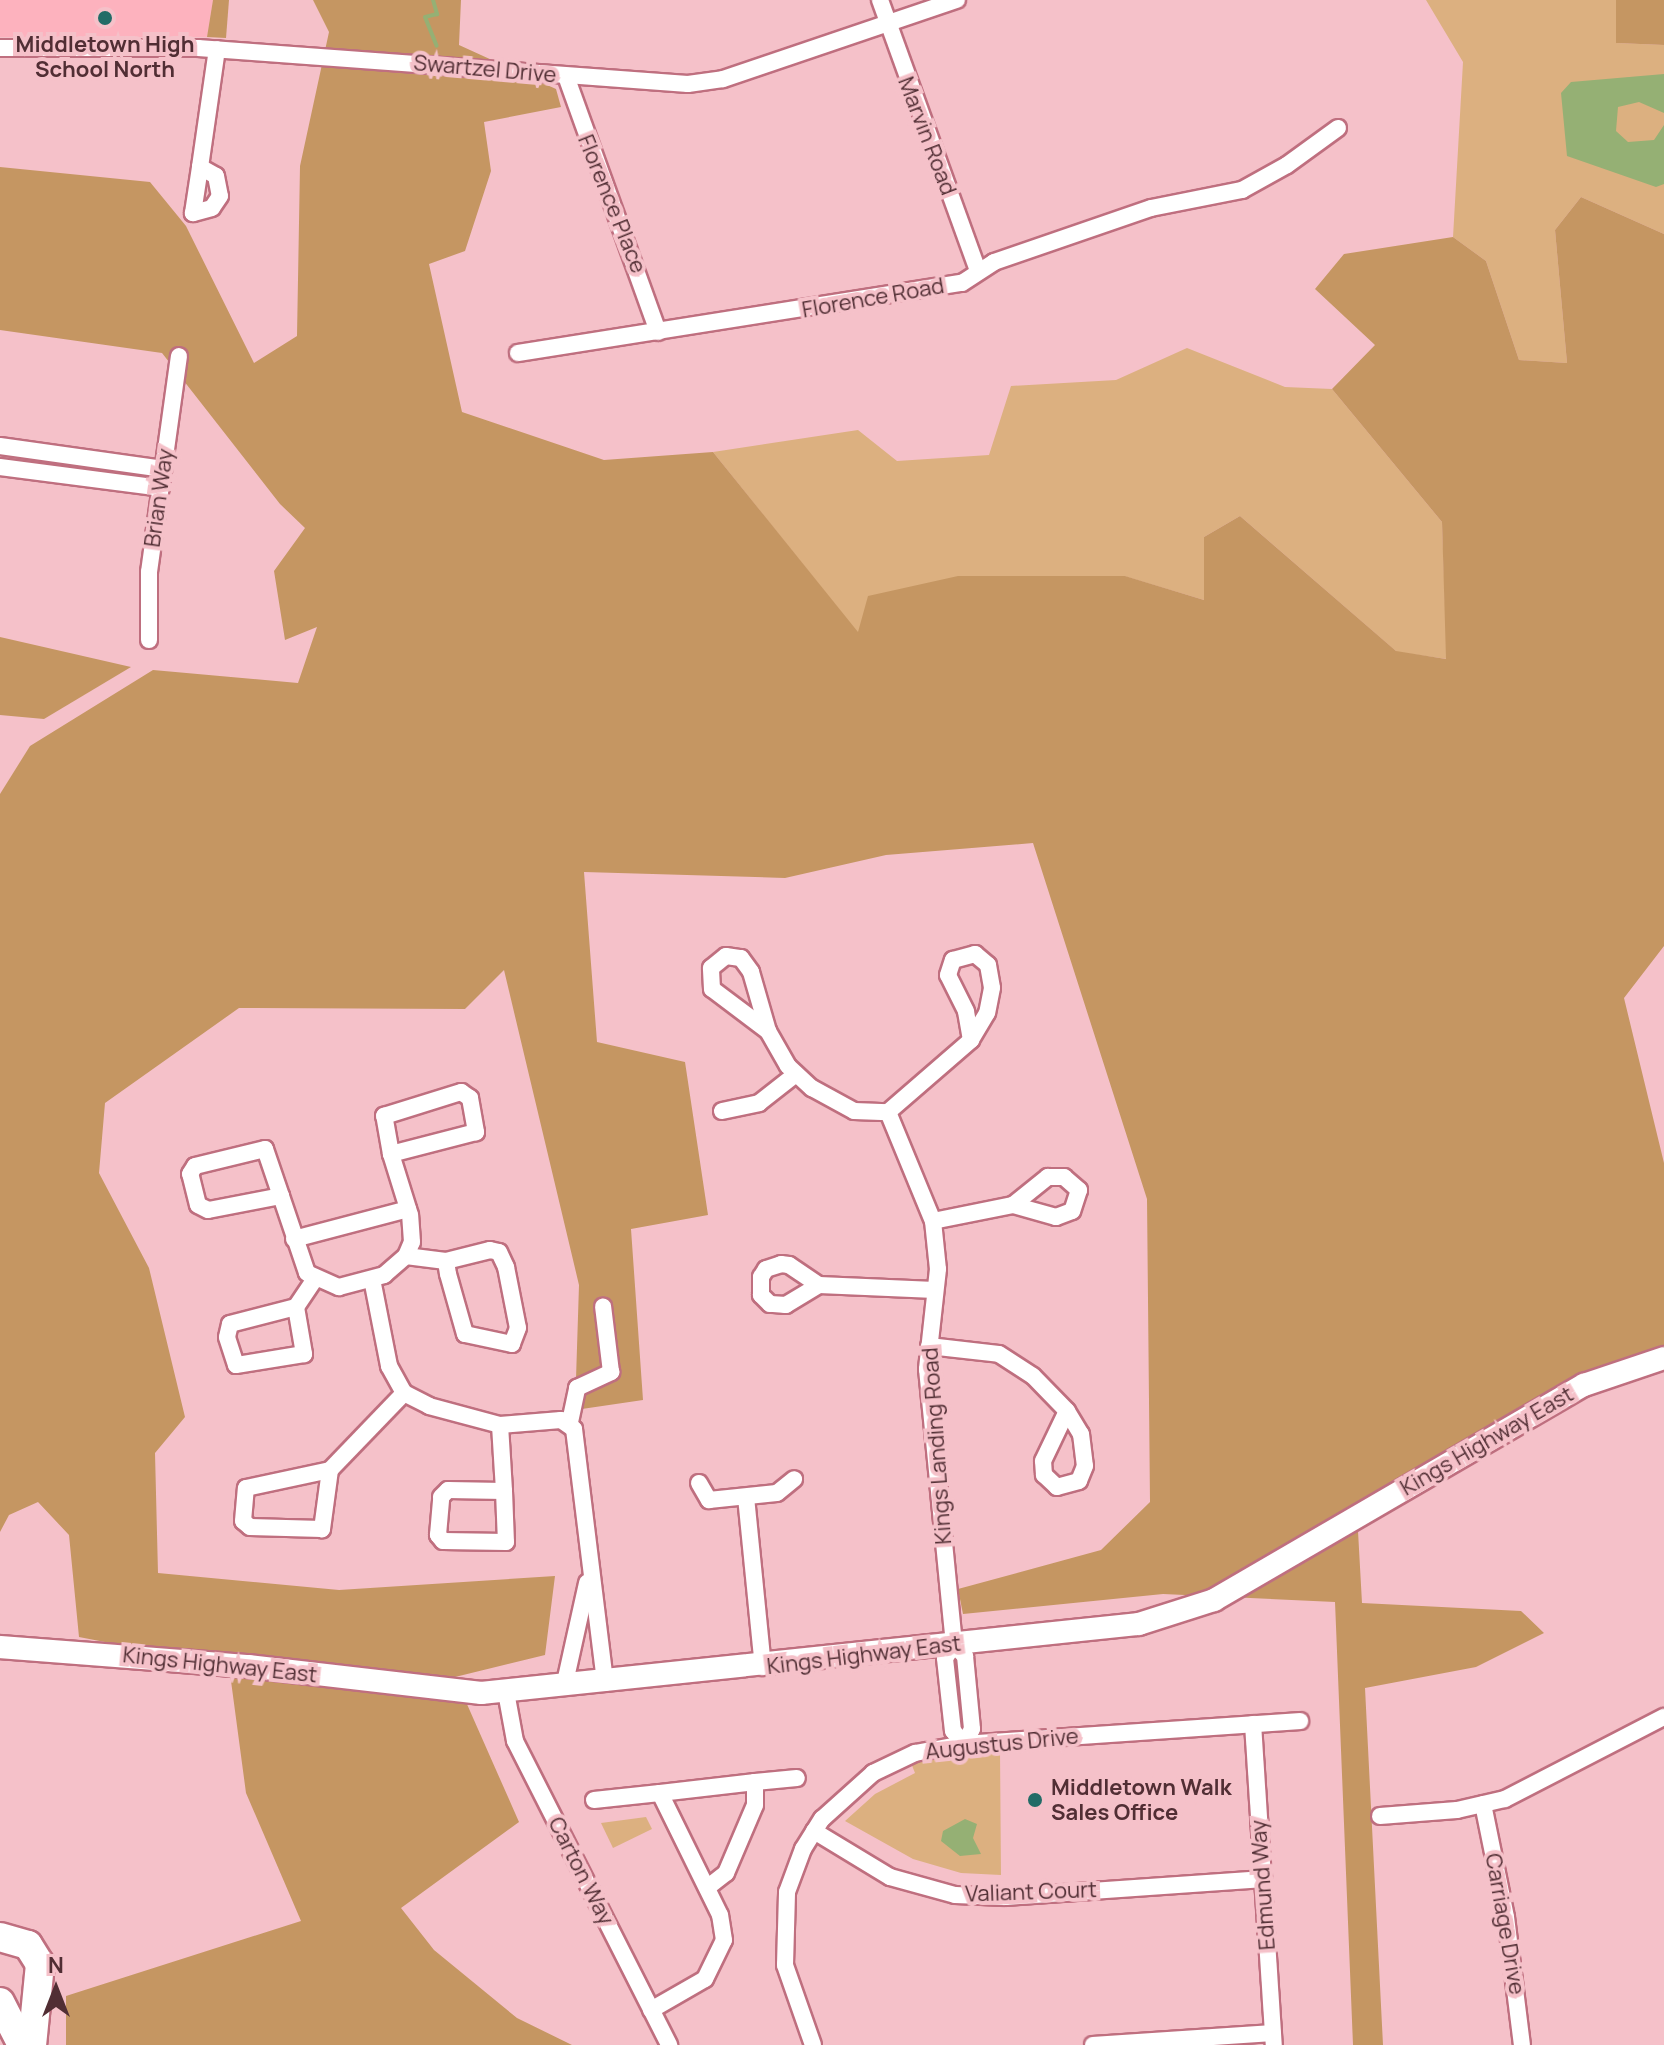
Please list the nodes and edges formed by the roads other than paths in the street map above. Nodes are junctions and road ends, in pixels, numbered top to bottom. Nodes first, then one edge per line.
1 (880, 0) edge
2 (957, 0) edge
3 (886, 23) junction
4 (0, 48) edge
5 (217, 49) junction
6 (566, 76) junction
7 (1338, 128) dead end
8 (200, 167) dead end
9 (978, 270) junction
10 (658, 332) junction
11 (518, 353) dead end
12 (179, 356) dead end
13 (0, 446) edge
14 (58, 453) junction
15 (0, 467) edge
16 (163, 469) junction
17 (56, 473) junction
18 (161, 488) junction
19 (149, 640) dead end
20 (768, 1031) junction
21 (971, 1040) junction
22 (796, 1074) junction
23 (722, 1111) dead end
24 (888, 1112) junction
25 (391, 1154) junction
26 (281, 1196) junction
27 (1013, 1205) dead end
28 (408, 1209) junction
29 (933, 1221) junction
30 (294, 1239) junction
31 (406, 1256) junction
32 (446, 1261) junction
33 (315, 1279) junction
34 (372, 1279) junction
35 (819, 1285) dead end
36 (935, 1290) junction
37 (603, 1306) dead end
38 (296, 1307) junction
39 (929, 1346) junction
40 (1664, 1358) edge
41 (404, 1393) junction
42 (1067, 1411) dead end
43 (570, 1422) junction
44 (500, 1425) junction
45 (330, 1470) junction
46 (794, 1479) dead end
47 (699, 1483) dead end
48 (504, 1491) junction
49 (746, 1497) junction
50 (589, 1574) junction
51 (954, 1645) junction
52 (0, 1647) edge
53 (763, 1667) junction
54 (605, 1683) junction
55 (564, 1687) junction
56 (506, 1692) junction
57 (1300, 1721) dead end
58 (1662, 1723) edge
59 (1253, 1724) junction
60 (964, 1744) junction
61 (797, 1778) dead end
62 (755, 1782) junction
63 (660, 1793) junction
64 (594, 1800) dead end
65 (1483, 1804) junction
66 (1380, 1816) dead end
67 (814, 1831) junction
68 (1263, 1879) junction
69 (707, 1888) junction
70 (0, 1937) edge
71 (0, 2002) edge
72 (651, 2010) junction
73 (1274, 2039) edge
74 (808, 2043) edge
75 (22, 2045) edge
76 (32, 2045) edge
77 (669, 2045) edge
78 (1093, 2045) edge
79 (1522, 2045) edge

1 - 3 street, Marvin Road
2 - 3 street, Swartzel Drive
3 - 6 street, Swartzel Drive
3 - 9 street, Marvin Road
4 - 5 street, Swartzel Drive
5 - 6 street, Swartzel Drive
5 - 8 street
6 - 10 street, Florence Place
7 - 9 street, Florence Road
9 - 10 street, Florence Road
10 - 11 street, Florence Road
12 - 16 street, Brian Way
13 - 14 street
14 - 16 street
14 - 17 street
15 - 17 street
16 - 18 street, Brian Way
17 - 18 street
18 - 19 street, Brian Way
20 - 20 street
20 - 22 street
21 - 21 street
21 - 24 street
22 - 23 street
22 - 24 street
24 - 29 street, Kings Landing Road
25 - 25 street
25 - 28 street
26 - 26 street
26 - 30 street
27 - 29 street
28 - 30 street
28 - 31 street
29 - 36 street, Kings Landing Road
30 - 33 street
31 - 32 street
31 - 34 street
32 - 32 street
33 - 34 street
33 - 38 street
34 - 41 street
35 - 36 street
36 - 39 street, Kings Landing Road
37 - 43 street
38 - 38 street
39 - 42 street
39 - 51 street, Kings Landing Road
40 - 51 street, Kings Highway East
41 - 44 street
41 - 45 street
43 - 44 street
43 - 50 street
44 - 48 street
45 - 45 street
46 - 49 street
47 - 49 street
48 - 48 street
49 - 53 street
50 - 54 street
50 - 55 street
51 - 53 street, Kings Highway East
51 - 60 street, Kings Landing Road
52 - 56 street, Kings Highway East
53 - 54 street, Kings Highway East
54 - 55 street, Kings Highway East
55 - 56 street, Kings Highway East
56 - 72 street, Carton Way
57 - 59 street, Augustus Drive
58 - 65 street
59 - 60 street, Augustus Drive
59 - 68 street, Edmund Way
60 - 67 street, Augustus Drive
61 - 62 street
62 - 63 street
62 - 69 street
63 - 64 street
63 - 69 street
65 - 66 street
65 - 79 street, Carriage Drive
67 - 68 street, Valiant Court
67 - 74 street, Augustus Drive
68 - 73 street, Edmund Way
69 - 72 street
70 - 76 highway
71 - 75 highway
72 - 77 street, Carton Way
73 - 78 street

